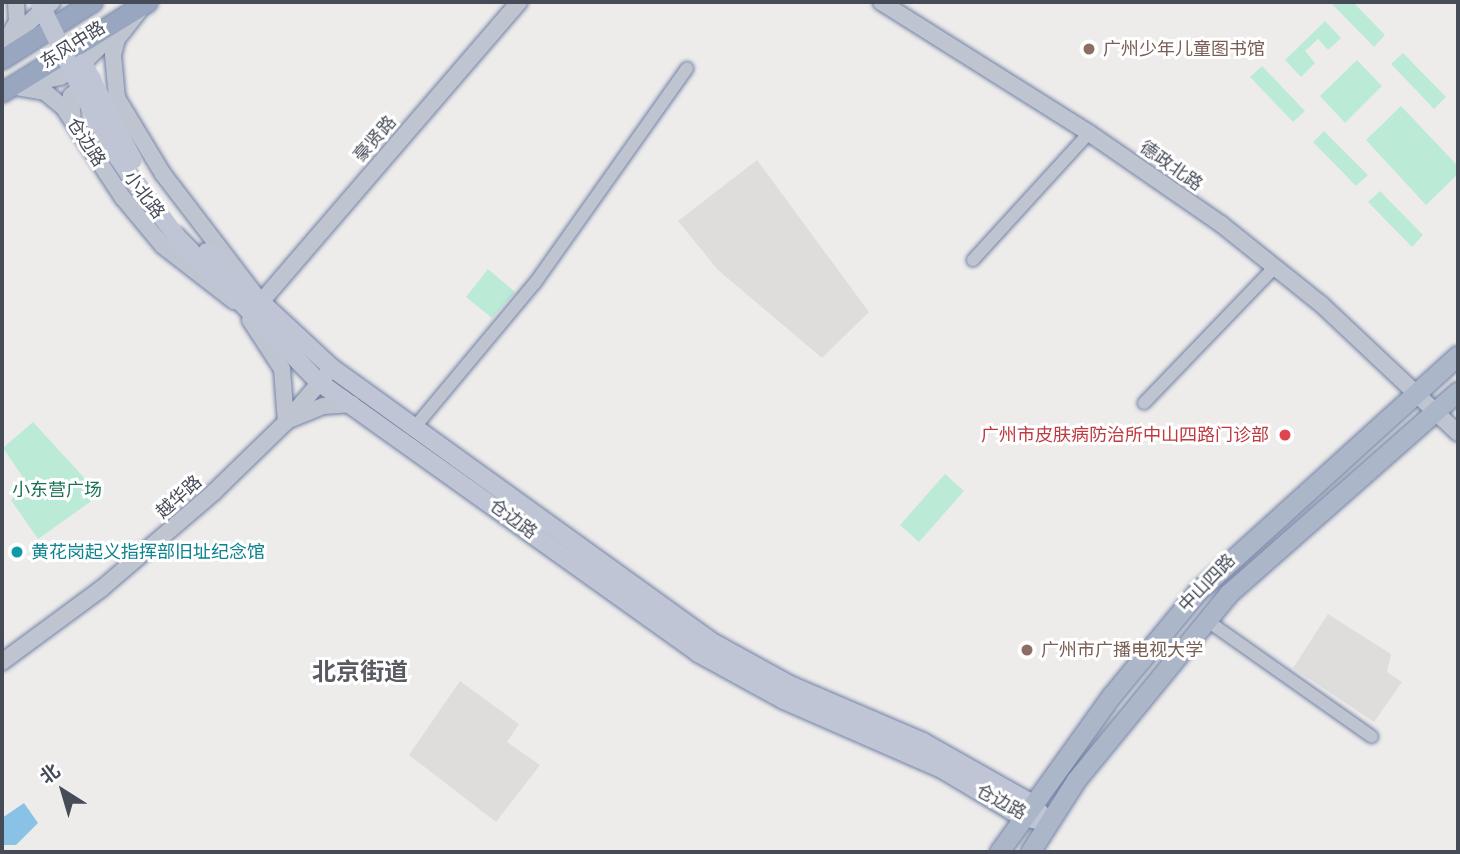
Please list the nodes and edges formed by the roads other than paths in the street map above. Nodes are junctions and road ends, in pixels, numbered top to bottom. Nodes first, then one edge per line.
1 (16, 2) edge
2 (39, 2) edge
3 (52, 2) edge
4 (92, 2) edge
5 (147, 2) edge
6 (519, 2) edge
7 (881, 2) edge
8 (2, 45) edge
9 (2, 59) edge
10 (687, 68) dead end
11 (6, 89) edge
12 (117, 98) junction
13 (73, 121) junction
14 (1089, 133) junction
15 (180, 231) junction
16 (973, 260) dead end
17 (1275, 267) junction
18 (261, 302) junction
19 (239, 304) junction
20 (1458, 355) edge
21 (332, 368) junction
22 (320, 383) junction
23 (1418, 391) junction
24 (1458, 391) edge
25 (1144, 403) dead end
26 (352, 404) junction
27 (1437, 410) junction
28 (286, 422) junction
29 (414, 428) junction
30 (1458, 433) edge
31 (1205, 619) junction
32 (2, 662) edge
33 (1372, 737) dead end
34 (1026, 810) junction
35 (1048, 822) junction
36 (999, 852) edge
37 (1030, 852) edge

1 - 8 street
2 - 15 main road, 小北路, bridge
3 - 8 street
3 - 15 main road, 小北路, bridge
4 - 9 highway, 东风中路
5 - 11 highway, 东风中路
5 - 12 street, 仓边路
6 - 18 street, 豪贤路
7 - 14 street, 德政北路
10 - 29 street
11 - 13 street, 仓边路
12 - 13 street
12 - 18 street, 仓边路
13 - 19 street, 仓边路
14 - 16 street
14 - 17 street, 德政北路
15 - 18 main road, 仓边路
15 - 19 main road, 仓边路
17 - 23 street, 德政北路
17 - 25 street
18 - 21 main road, 仓边路
19 - 22 main road, 仓边路
19 - 28 street
20 - 23 main road, 中山四路
21 - 22 street, 越华路
21 - 29 main road, 仓边路
22 - 26 main road, 仓边路
22 - 28 street, 越华路
23 - 27 street, 德政北路
23 - 34 main road, 中山四路
24 - 27 main road, 中山四路
26 - 28 street
26 - 34 main road, 仓边路
27 - 30 street, 德政北路
27 - 31 main road, 中山四路
28 - 32 street, 越华路
29 - 34 main road, 仓边路
31 - 33 street
31 - 35 main road, 中山四路
34 - 35 main road, 仓边路
34 - 36 main road, 中山四路
35 - 37 main road, 中山四路

